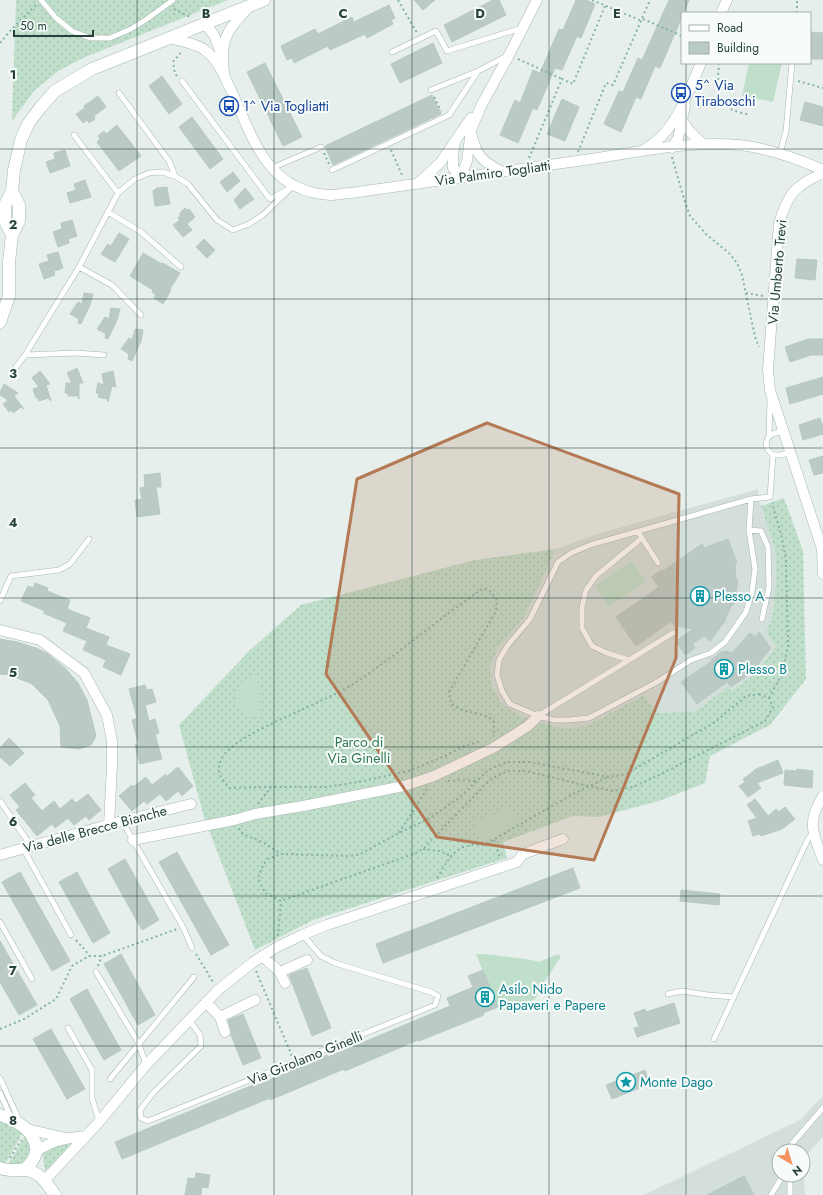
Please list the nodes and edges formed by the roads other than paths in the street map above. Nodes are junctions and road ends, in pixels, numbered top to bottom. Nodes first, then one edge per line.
1 (173, 0) edge
2 (264, 0) edge
3 (537, 0) edge
4 (727, 0) edge
5 (40, 2) edge
6 (250, 7) junction
7 (721, 12) edge
8 (205, 24) junction
9 (522, 28) junction
10 (169, 38) junction
11 (392, 52) dead end
12 (509, 55) junction
13 (218, 59) junction
14 (701, 64) edge
15 (792, 64) edge
16 (478, 71) junction
17 (182, 81) road end
18 (431, 90) road end
19 (119, 93) dead end
20 (686, 98) junction
21 (481, 106) junction
22 (682, 120) junction
23 (670, 126) junction
24 (470, 130) junction
25 (74, 134) dead end
26 (456, 139) junction
27 (703, 144) junction
28 (321, 147) road end
29 (672, 148) junction
30 (643, 151) junction
31 (780, 154) junction
32 (272, 168) junction
33 (332, 170) road end
34 (502, 172) junction
35 (823, 172) edge
36 (175, 176) junction
37 (461, 177) junction
38 (417, 184) junction
39 (294, 186) junction
40 (118, 193) junction
41 (108, 212) junction
42 (79, 267) junction
43 (181, 267) dead end
44 (141, 315) dead end
45 (0, 322) edge
46 (104, 355) dead end
47 (25, 356) junction
48 (14, 370) dead end
49 (770, 390) junction
50 (783, 432) junction
51 (769, 436) junction
52 (790, 452) junction
53 (773, 455) junction
54 (751, 499) junction
55 (749, 530) junction
56 (638, 532) junction
57 (642, 538) junction
58 (89, 539) dead end
59 (658, 563) dead end
60 (823, 574) edge
61 (0, 601) edge
62 (762, 619) dead end
63 (0, 630) edge
64 (673, 633) dead end
65 (629, 660) junction
66 (538, 716) junction
67 (823, 796) edge
68 (0, 801) edge
69 (191, 804) dead end
70 (122, 821) junction
71 (109, 825) junction
72 (813, 832) junction
73 (562, 839) dead end
74 (133, 840) junction
75 (27, 847) junction
76 (0, 854) edge
77 (823, 860) edge
78 (0, 922) edge
79 (71, 935) dead end
80 (302, 935) junction
81 (192, 948) road end
82 (262, 956) junction
83 (307, 960) dead end
84 (96, 972) road end
85 (280, 972) junction
86 (194, 977) dead end
87 (32, 979) dead end
88 (285, 983) dead end
89 (668, 994) dead end
90 (734, 997) junction
91 (255, 1000) dead end
92 (206, 1002) junction
93 (220, 1017) junction
94 (189, 1020) junction
95 (68, 1028) dead end
96 (225, 1032) dead end
97 (714, 1039) dead end
98 (139, 1044) junction
99 (146, 1065) junction
100 (0, 1078) edge
101 (110, 1080) dead end
102 (0, 1093) edge
103 (823, 1108) edge
104 (10, 1119) edge
105 (99, 1122) junction
106 (86, 1136) junction
107 (66, 1138) junction
108 (793, 1143) edge
109 (36, 1154) junction
110 (2, 1169) edge
111 (24, 1170) junction
112 (41, 1177) junction
113 (779, 1183) edge
114 (790, 1183) edge
115 (55, 1195) edge
116 (771, 1195) edge
117 (790, 1195) edge

1 - 5 lane
2 - 6 street
3 - 9 street
4 - 7 street
6 - 8 street
6 - 13 street
8 - 10 street
8 - 13 street, Via Palmiro Togliatti
9 - 11 lane
9 - 12 street
10 - 13 street, Via Palmiro Togliatti
10 - 45 street
12 - 16 lane
12 - 21 street
13 - 32 street, Via Palmiro Togliatti
14 - 20 street
15 - 31 lane
16 - 18 lane
16 - 33 lane
17 - 39 lane
19 - 36 lane
20 - 22 street
20 - 23 street
21 - 24 street
21 - 26 street
22 - 27 street
22 - 29 street
23 - 29 street
23 - 30 street
24 - 34 street
24 - 37 street
25 - 40 lane
26 - 37 street
26 - 38 street
27 - 29 street, Via Palmiro Togliatti
27 - 31 street, Via Palmiro Togliatti
28 - 32 lane
29 - 30 street, Via Palmiro Togliatti
30 - 34 street, Via Palmiro Togliatti
31 - 35 street, Via Palmiro Togliatti
32 - 39 street, Via Palmiro Togliatti
34 - 37 street, Via Palmiro Togliatti
35 - 49 street, Via Umberto Trevi
36 - 39 lane
36 - 40 lane
37 - 38 street, Via Palmiro Togliatti
38 - 39 street, Via Palmiro Togliatti
40 - 41 lane
41 - 42 lane
41 - 43 lane
42 - 44 lane
42 - 47 lane
46 - 47 lane
47 - 48 lane
49 - 50 street, Via Umberto Trevi
49 - 51 lane, Via Umberto Trevi
50 - 51 lane
50 - 52 street, Via Umberto Trevi
51 - 53 lane, Via Umberto Trevi
52 - 53 lane
52 - 60 street, Via Umberto Trevi
53 - 54 lane, Via Umberto Trevi
54 - 55 lane
54 - 56 lane
55 - 62 lane
55 - 66 lane
56 - 57 lane
56 - 66 lane
57 - 59 lane
57 - 65 lane
58 - 61 lane
63 - 71 street
64 - 65 lane
65 - 66 lane
66 - 74 street
67 - 72 street
68 - 75 lane
69 - 70 street, Via delle Brecce Bianche
70 - 71 street, Via delle Brecce Bianche
70 - 74 lane
71 - 75 street, Via delle Brecce Bianche
72 - 77 street
72 - 90 lane
73 - 80 street
74 - 81 lane
75 - 76 street, Via delle Brecce Bianche
75 - 79 lane
78 - 87 lane
80 - 82 street
80 - 94 lane, Via Girolamo Ginelli
82 - 85 street
82 - 92 street
83 - 85 street
84 - 98 lane
85 - 88 street
86 - 98 lane
89 - 90 lane
90 - 97 lane
91 - 93 street
92 - 93 street
92 - 94 street
93 - 96 street
94 - 99 street
95 - 105 lane
98 - 99 lane
98 - 101 lane
99 - 105 street
100 - 104 lane
102 - 104 lane
103 - 108 lane
104 - 107 street
104 - 109 street
105 - 106 street
106 - 107 street
106 - 112 street
107 - 109 street
109 - 111 street
109 - 112 street
110 - 111 street
111 - 112 street
112 - 115 street
113 - 116 lane
114 - 117 lane

